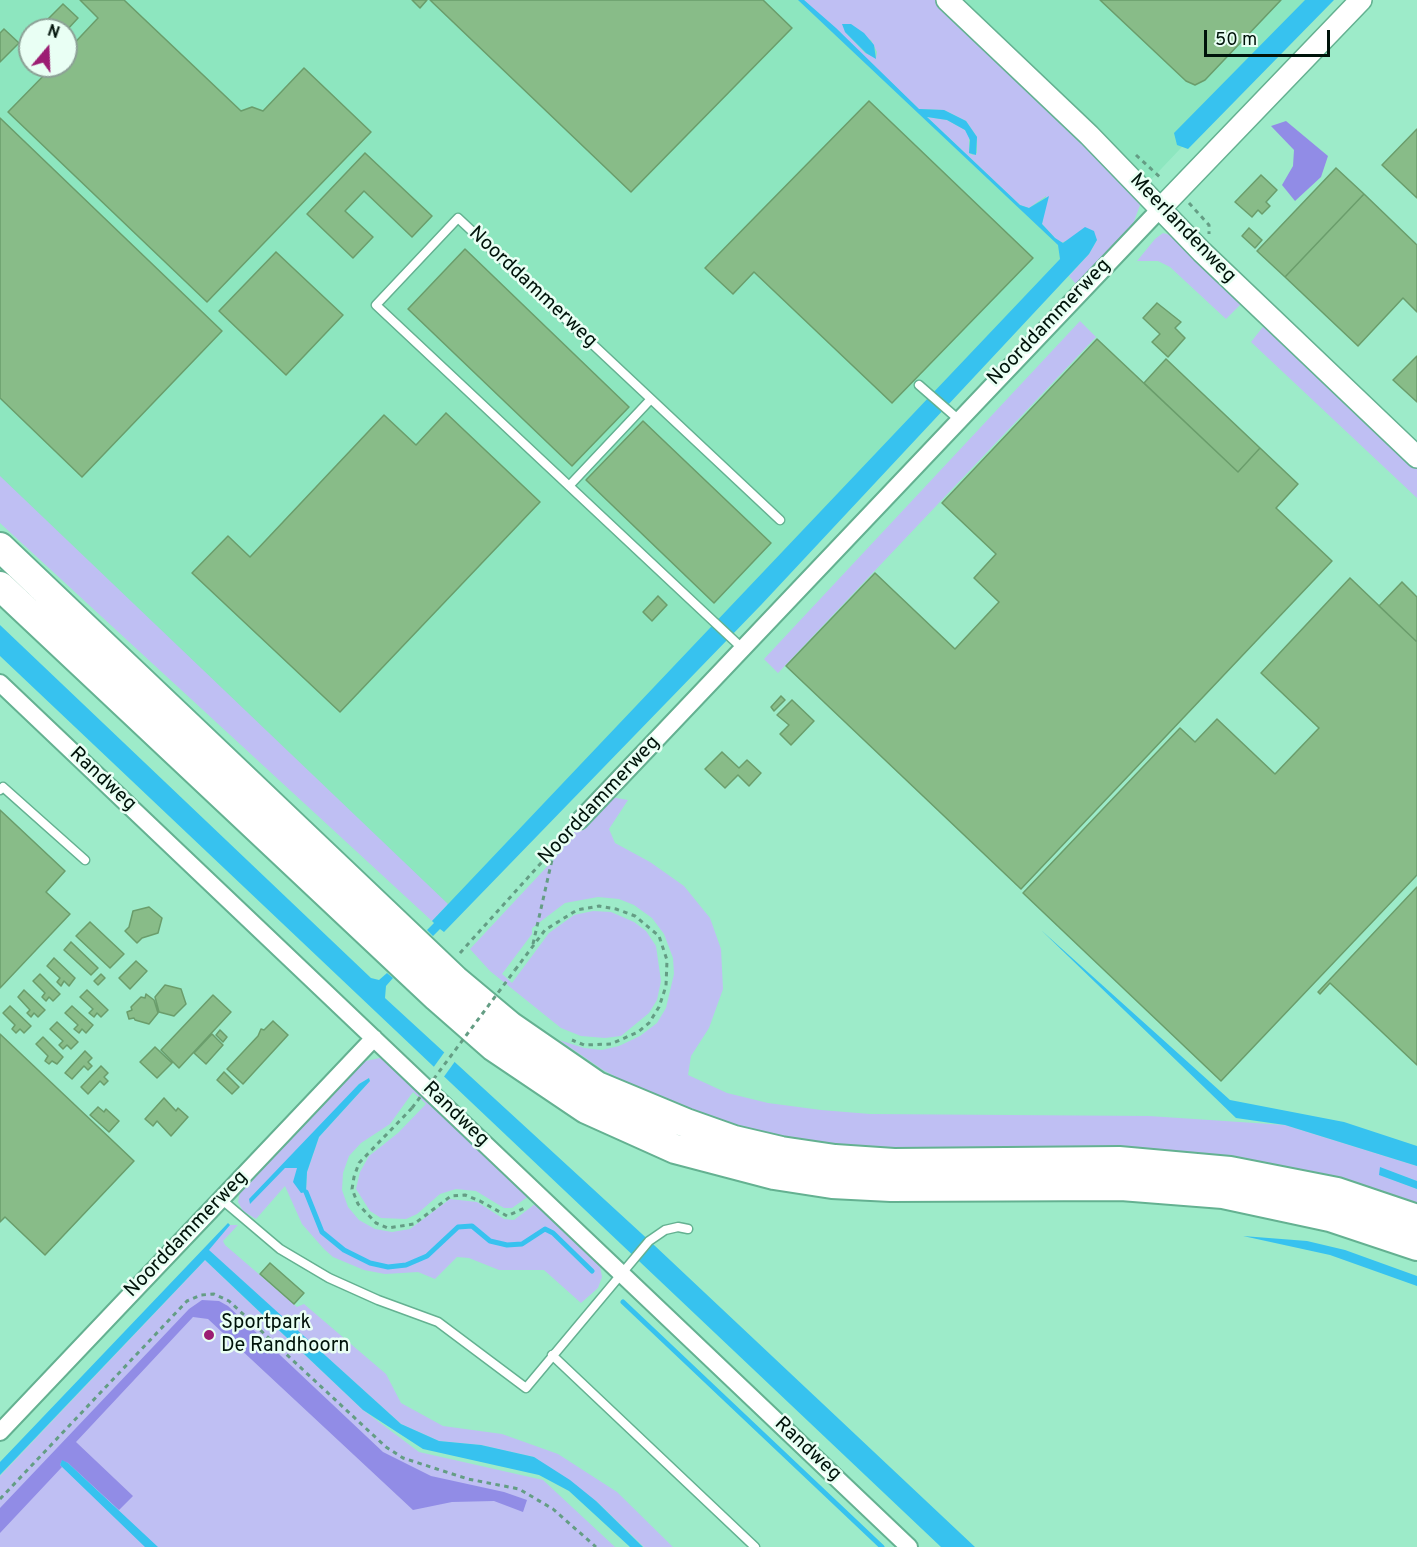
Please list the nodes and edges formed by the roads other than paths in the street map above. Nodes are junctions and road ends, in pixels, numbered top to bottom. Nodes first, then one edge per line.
1 (947, 0) edge
2 (1361, 0) edge
3 (1160, 209) junction
4 (921, 387) dead end
5 (651, 399) junction
6 (955, 417) junction
7 (1417, 457) edge
8 (568, 486) junction
9 (780, 520) dead end
10 (0, 547) edge
11 (0, 586) edge
12 (740, 646) junction
13 (0, 683) edge
14 (0, 790) edge
15 (579, 821) road end
16 (85, 860) dead end
17 (374, 1038) junction
18 (221, 1199) junction
19 (1417, 1219) edge
20 (688, 1229) dead end
21 (1417, 1246) edge
22 (620, 1273) junction
23 (552, 1355) junction
24 (0, 1432) edge
25 (755, 1547) edge
26 (909, 1547) edge

1 - 3 street, Meerlandenweg
2 - 3 street, Noorddammerweg
3 - 6 street, Noorddammerweg
3 - 7 street, Meerlandenweg
4 - 6 lane
5 - 8 lane
5 - 8 lane, Noorddammerweg
5 - 9 lane, Noorddammerweg
6 - 12 street, Noorddammerweg
8 - 12 lane, Noorddammerweg
10 - 19 highway
11 - 21 highway
12 - 15 street, Noorddammerweg
13 - 17 street, Randweg
14 - 16 lane
17 - 18 street, Noorddammerweg
17 - 22 street, Randweg
18 - 23 lane
18 - 24 street, Noorddammerweg
20 - 22 lane
22 - 23 lane
22 - 26 street, Randweg
23 - 25 lane

